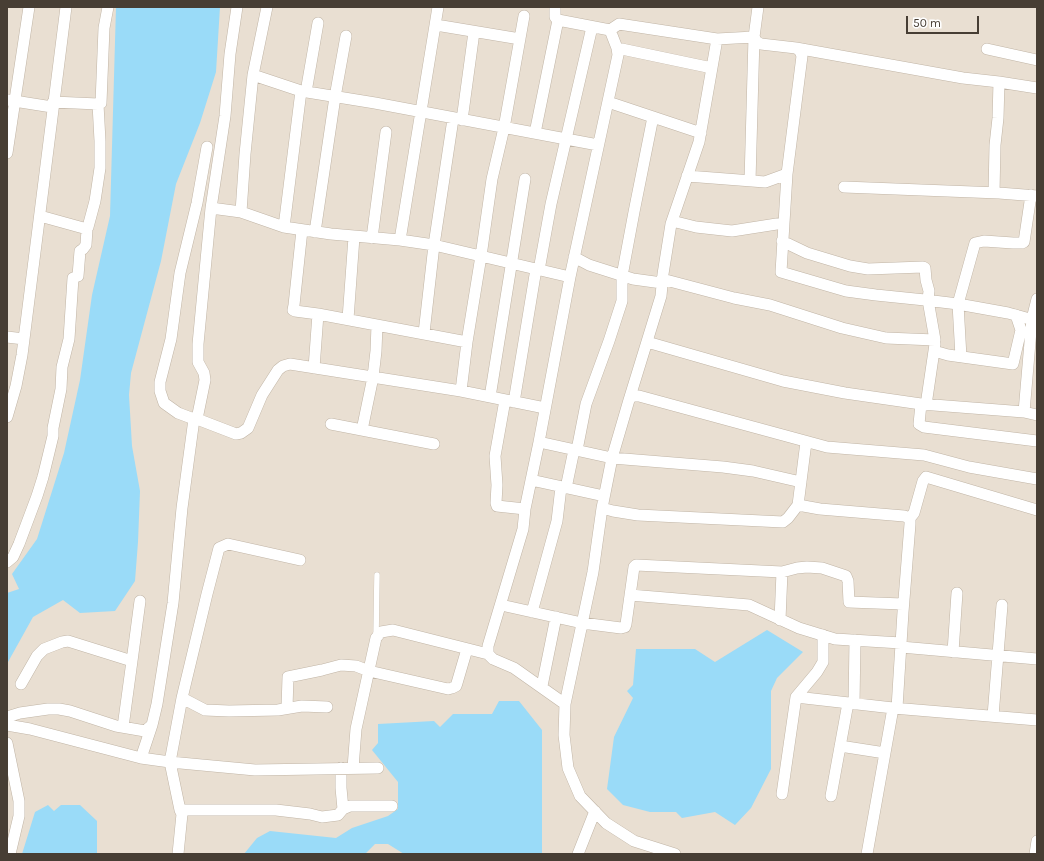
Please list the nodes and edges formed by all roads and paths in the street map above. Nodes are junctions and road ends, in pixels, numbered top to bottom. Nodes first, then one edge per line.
1 (29, 7) edge
2 (66, 7) edge
3 (108, 7) edge
4 (237, 7) edge
5 (267, 7) edge
6 (438, 7) edge
7 (555, 7) edge
8 (758, 7) edge
9 (524, 16) dead end
10 (558, 20) junction
11 (318, 23) dead end
12 (436, 25) junction
13 (592, 27) junction
14 (610, 30) junction
15 (474, 32) junction
16 (346, 36) dead end
17 (754, 37) junction
18 (520, 39) junction
19 (717, 39) junction
20 (617, 48) junction
21 (796, 48) junction
22 (987, 49) dead end
23 (1037, 60) edge
24 (712, 68) junction
25 (253, 75) junction
26 (999, 82) junction
27 (1037, 88) edge
28 (304, 91) junction
29 (335, 97) junction
30 (11, 101) edge
31 (608, 102) junction
32 (98, 104) junction
33 (53, 105) junction
34 (421, 113) junction
35 (653, 117) junction
36 (457, 119) junction
37 (504, 128) junction
38 (386, 132) dead end
39 (535, 133) junction
40 (701, 133) junction
41 (567, 139) junction
42 (598, 145) junction
43 (207, 147) dead end
44 (7, 154) edge
45 (787, 174) junction
46 (687, 176) junction
47 (525, 179) dead end
48 (750, 181) junction
49 (844, 187) dead end
50 (994, 193) junction
51 (1034, 196) edge
52 (211, 208) junction
53 (241, 212) junction
54 (40, 216) junction
55 (672, 221) junction
56 (784, 223) junction
57 (284, 227) junction
58 (87, 229) junction
59 (302, 230) junction
60 (315, 232) junction
61 (354, 237) junction
62 (372, 238) junction
63 (400, 240) junction
64 (782, 241) junction
65 (434, 245) junction
66 (481, 256) junction
67 (574, 257) junction
68 (512, 263) junction
69 (538, 270) junction
70 (622, 276) junction
71 (570, 277) junction
72 (662, 281) junction
73 (1037, 299) edge
74 (928, 300) junction
75 (958, 304) junction
76 (318, 314) junction
77 (1016, 315) junction
78 (348, 319) junction
79 (1035, 320) edge
80 (377, 324) junction
81 (424, 334) junction
82 (7, 337) edge
83 (24, 339) junction
84 (935, 340) junction
85 (467, 342) junction
86 (647, 342) junction
87 (934, 351) junction
88 (961, 357) junction
89 (314, 368) junction
90 (373, 376) junction
91 (461, 391) junction
92 (490, 397) junction
93 (629, 400) junction
94 (510, 401) junction
95 (924, 405) junction
96 (545, 408) junction
97 (1024, 412) junction
98 (1037, 415) edge
99 (7, 417) edge
100 (195, 419) junction
101 (331, 424) dead end
102 (362, 430) junction
103 (1037, 441) edge
104 (539, 442) junction
105 (806, 442) junction
106 (434, 444) dead end
107 (575, 450) junction
108 (612, 458) junction
109 (1037, 479) edge
110 (531, 480) junction
111 (801, 482) junction
112 (564, 487) junction
113 (604, 496) junction
114 (798, 505) junction
115 (602, 508) junction
116 (525, 509) junction
117 (1037, 510) edge
118 (910, 518) junction
119 (300, 560) dead end
120 (7, 562) edge
121 (782, 572) junction
122 (377, 575) dead end
123 (957, 593) dead end
124 (630, 595) junction
125 (140, 601) dead end
126 (903, 604) junction
127 (501, 605) junction
128 (1002, 605) dead end
129 (532, 612) junction
130 (556, 617) junction
131 (780, 620) junction
132 (582, 623) junction
133 (823, 635) junction
134 (376, 638) junction
135 (855, 640) junction
136 (901, 645) junction
137 (467, 649) junction
138 (953, 652) junction
139 (488, 654) junction
140 (998, 656) junction
141 (1037, 659) edge
142 (132, 661) junction
143 (369, 671) junction
144 (21, 684) dead end
145 (542, 686) junction
146 (796, 697) junction
147 (182, 698) junction
148 (851, 703) junction
149 (565, 704) junction
150 (327, 707) dead end
151 (287, 708) junction
152 (895, 708) junction
153 (7, 716) edge
154 (993, 716) junction
155 (1037, 720) edge
156 (7, 725) edge
157 (152, 725) junction
158 (123, 727) junction
159 (7, 743) edge
160 (840, 746) junction
161 (885, 753) junction
162 (141, 758) junction
163 (170, 762) junction
164 (341, 768) junction
165 (353, 768) junction
166 (378, 768) dead end
167 (782, 794) dead end
168 (831, 796) dead end
169 (392, 806) dead end
170 (343, 809) junction
171 (180, 810) junction
172 (595, 811) junction
173 (1037, 841) edge
174 (10, 854) edge
175 (178, 854) edge
176 (578, 854) edge
177 (675, 854) edge
178 (867, 854) edge
179 (1036, 854) edge

1 - 30 street
2 - 33 street
3 - 32 street
4 - 52 street
5 - 25 street
6 - 12 street
7 - 10 street
8 - 17 street
9 - 18 street
10 - 13 street
10 - 39 street
11 - 28 street
12 - 15 street
12 - 34 street
13 - 14 street
13 - 41 street
14 - 19 street
14 - 20 street
15 - 18 street
15 - 36 street
16 - 29 street
17 - 19 street
17 - 21 street
17 - 48 street
18 - 37 street
19 - 24 street
20 - 24 street
20 - 31 street
21 - 26 street
21 - 45 street
22 - 23 street
24 - 40 street
25 - 28 street
25 - 53 street
26 - 27 street
26 - 50 street
28 - 29 street
28 - 57 street
29 - 34 street
29 - 60 street
30 - 33 street
30 - 44 street
31 - 35 street
31 - 42 street
32 - 33 street
32 - 58 street
33 - 54 street
34 - 36 street
34 - 63 street
35 - 40 street
35 - 70 street
36 - 37 street
36 - 65 street
37 - 39 street
37 - 66 street
38 - 62 street
39 - 41 street
40 - 46 street
41 - 42 street
41 - 69 street
42 - 67 street
43 - 100 street
45 - 48 street
45 - 56 street
46 - 48 street
46 - 55 street
47 - 68 street
49 - 50 street
50 - 51 street
51 - 75 street
52 - 53 street
52 - 100 street
53 - 57 street
54 - 58 street
54 - 83 street
55 - 56 street
55 - 72 street
56 - 64 street
57 - 59 street
58 - 120 street
59 - 60 street
59 - 76 street
60 - 61 street
61 - 62 street
61 - 78 street
62 - 63 street
63 - 65 street
64 - 74 street
64 - 74 street
65 - 66 street
65 - 81 street
66 - 68 street
66 - 85 street
67 - 70 street
67 - 71 street
68 - 69 street
68 - 92 street
69 - 71 street
69 - 94 street
70 - 72 street
70 - 107 street
71 - 96 street
72 - 84 street
72 - 86 street
73 - 79 street
74 - 75 street
74 - 84 street
75 - 77 street
75 - 88 street
76 - 78 street
76 - 89 street
77 - 79 street
77 - 88 street
78 - 80 street
79 - 97 street
80 - 81 street
80 - 90 street
81 - 85 street
82 - 83 street
83 - 99 street
84 - 87 street
85 - 91 street
86 - 93 street
86 - 95 street
87 - 88 street
87 - 95 street
89 - 90 street
89 - 100 street
90 - 91 street
90 - 102 street
91 - 92 street
92 - 94 street
93 - 105 street
93 - 108 street
94 - 96 street
94 - 116 street
95 - 97 street
95 - 103 street
96 - 104 street
97 - 98 street
100 - 157 street
101 - 102 street
102 - 106 street
104 - 107 street
104 - 110 street
105 - 109 street
105 - 111 street
107 - 108 street
107 - 112 street
108 - 111 street
108 - 113 street
110 - 112 street
110 - 116 street
111 - 114 street
112 - 113 street
112 - 129 street
113 - 115 street
114 - 115 street
114 - 118 street
115 - 132 street
116 - 127 street
117 - 118 street
118 - 126 street
119 - 147 street
121 - 124 street
121 - 126 street
121 - 131 street
122 - 134 lane
123 - 138 street
124 - 131 street
124 - 132 street
125 - 142 street
126 - 136 street
127 - 129 street
127 - 139 street
128 - 140 street
129 - 130 street
130 - 132 street
130 - 145 street
131 - 133 street
132 - 149 street
133 - 135 street
133 - 146 street
134 - 137 street
134 - 143 street
135 - 136 street
135 - 148 street
136 - 138 street
136 - 152 street
137 - 139 street
137 - 143 street
138 - 140 street
139 - 145 street
140 - 141 street
140 - 154 street
142 - 144 street
142 - 158 street
143 - 151 street
143 - 165 street
145 - 149 street
146 - 148 street
146 - 167 street
147 - 151 street
147 - 163 street
148 - 152 street
148 - 160 street
149 - 172 street
150 - 151 street
152 - 154 street
152 - 161 street
153 - 158 street
154 - 155 street
156 - 162 street
157 - 158 street
157 - 162 street
159 - 174 street
160 - 161 street
160 - 168 street
161 - 178 street
162 - 163 street
163 - 164 street
163 - 171 street
164 - 165 street
164 - 170 street
165 - 166 street
169 - 170 street
170 - 171 street
171 - 175 street
172 - 176 street
172 - 177 street
173 - 179 street

